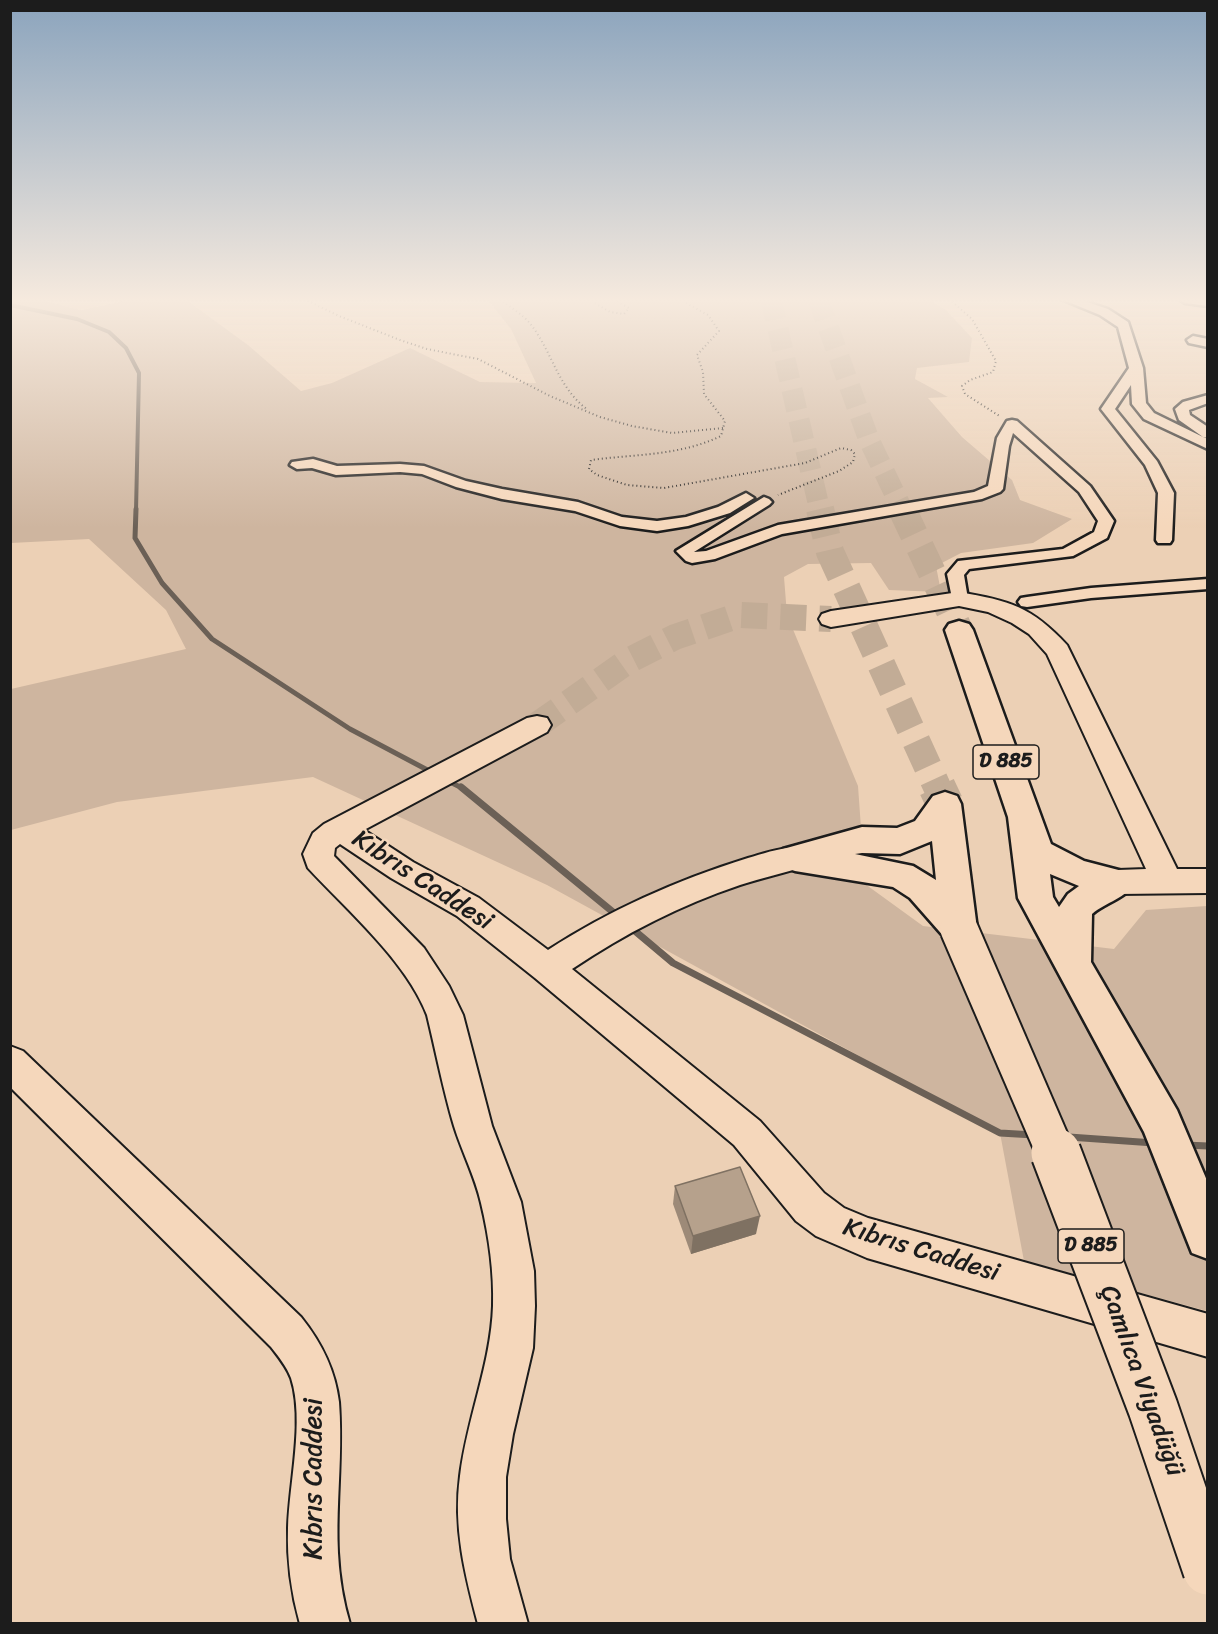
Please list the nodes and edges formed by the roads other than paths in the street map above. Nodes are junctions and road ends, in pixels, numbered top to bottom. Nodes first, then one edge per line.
1 (1131, 375) edge
2 (1136, 375) edge
3 (1208, 399) edge
4 (1208, 434) edge
5 (1208, 445) edge
6 (297, 465) dead end
7 (1164, 540) dead end
8 (1208, 584) edge
9 (959, 599) junction
10 (1027, 602) dead end
11 (831, 619) tunnel mouth
12 (959, 630) tunnel mouth
13 (537, 725) tunnel mouth
14 (1025, 817) junction
15 (347, 825) junction
16 (795, 858) junction
17 (1167, 881) junction
18 (1208, 881) edge
19 (1118, 882) junction
20 (959, 929) junction
21 (561, 959) junction
22 (1073, 967) junction
23 (10, 1062) edge
24 (1208, 1237) edge
25 (1208, 1336) edge
26 (1208, 1570) edge
27 (325, 1623) edge
28 (503, 1623) edge

1 - 7 street
2 - 5 street
3 - 4 street
6 - 9 street
8 - 10 street
9 - 11 street
9 - 17 street
12 - 14 highway, D 885
13 - 15 street
14 - 19 highway
14 - 22 highway, D 885
15 - 21 street, Kıbrıs Caddesi
15 - 28 street, Kıbrıs Caddesi
16 - 20 highway
16 - 20 highway, D 885
16 - 21 street
17 - 18 street
17 - 19 street
19 - 22 highway
20 - 26 highway, Çamlıca Viyadüğü / D 885, bridge
21 - 25 street, Kıbrıs Caddesi
22 - 24 highway, D 885
23 - 27 street, Kıbrıs Caddesi

